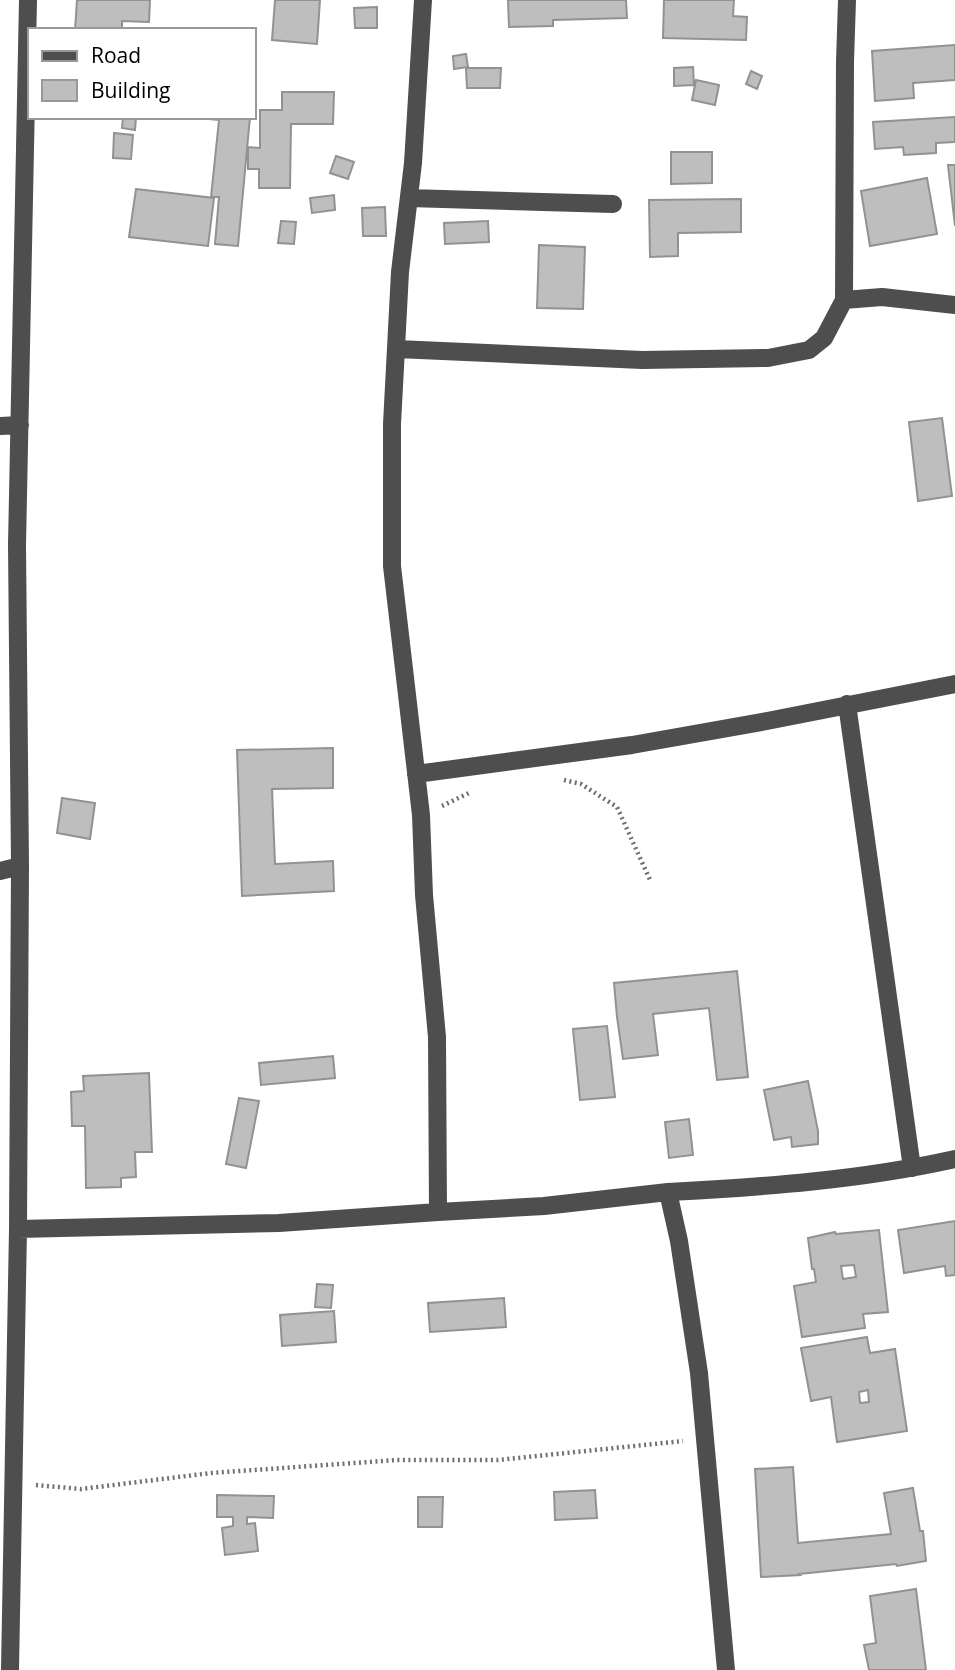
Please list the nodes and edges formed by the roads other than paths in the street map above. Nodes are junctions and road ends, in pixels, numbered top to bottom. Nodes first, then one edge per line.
1 (28, 0) edge
2 (423, 0) edge
3 (847, 0) edge
4 (409, 198) junction
5 (613, 204) dead end
6 (844, 300) junction
7 (955, 305) edge
8 (397, 349) junction
9 (20, 425) junction
10 (0, 426) edge
11 (955, 684) edge
12 (846, 704) junction
13 (416, 774) junction
14 (20, 866) junction
15 (0, 871) edge
16 (955, 1159) edge
17 (912, 1168) junction
18 (668, 1192) junction
19 (438, 1212) junction
20 (18, 1229) junction
21 (10, 1670) edge
22 (726, 1670) edge

1 - 9 street
2 - 4 street
3 - 6 street
4 - 5 street
4 - 8 street
6 - 7 street
6 - 8 street
8 - 13 street
9 - 10 street
9 - 14 street
11 - 12 street
12 - 13 street
12 - 17 street
13 - 19 street
14 - 15 street
14 - 20 street
16 - 17 street
17 - 18 street
18 - 19 street
18 - 22 street
19 - 20 street
20 - 21 street

